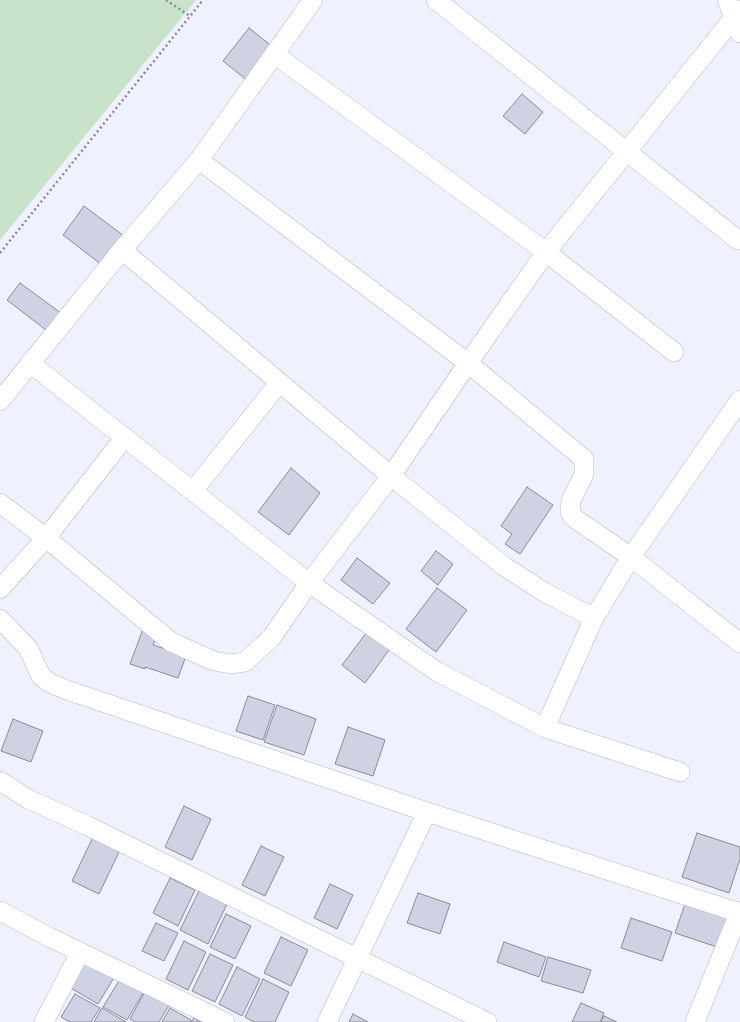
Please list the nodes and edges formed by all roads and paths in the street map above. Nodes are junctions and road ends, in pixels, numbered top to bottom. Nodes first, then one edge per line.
1 (166, 0) edge
2 (203, 0) edge
3 (313, 0) edge
4 (436, 0) edge
5 (727, 0) edge
6 (190, 16) junction
7 (738, 21) edge
8 (274, 54) junction
9 (628, 152) junction
10 (199, 160) junction
11 (738, 240) dead end
12 (122, 250) junction
13 (546, 252) junction
14 (0, 253) edge
15 (674, 352) dead end
16 (30, 362) junction
17 (468, 363) junction
18 (279, 383) junction
19 (0, 400) edge
20 (740, 400) edge
21 (125, 437) junction
22 (391, 476) junction
23 (193, 491) junction
24 (0, 502) edge
25 (46, 538) junction
26 (631, 557) junction
27 (309, 583) junction
28 (0, 589) edge
29 (594, 618) junction
30 (0, 619) edge
31 (740, 643) edge
32 (545, 728) junction
33 (680, 772) dead end
34 (0, 781) edge
35 (427, 812) junction
36 (0, 911) edge
37 (740, 913) edge
38 (80, 952) junction
39 (358, 958) junction
40 (44, 1022) edge
41 (225, 1022) edge
42 (327, 1022) edge
43 (487, 1022) edge
44 (695, 1022) edge

1 - 6 path
2 - 6 path
3 - 8 street
4 - 9 street
5 - 7 street
6 - 14 path
7 - 9 street
8 - 10 street
8 - 13 street
9 - 11 street
9 - 13 street
10 - 12 street
10 - 17 street
12 - 16 street
12 - 18 street
13 - 15 street
13 - 17 street
16 - 19 street
16 - 21 street
17 - 22 street
17 - 26 street
18 - 22 street
18 - 23 street
20 - 26 street
21 - 23 street
21 - 25 street
22 - 27 street
22 - 29 street
23 - 27 street
24 - 25 street
25 - 27 street
25 - 28 street
26 - 29 street
26 - 31 street
27 - 32 street
29 - 32 street
30 - 35 street
32 - 33 street
34 - 39 street
35 - 37 street
35 - 39 street
36 - 38 street
37 - 44 street
38 - 40 street
38 - 41 street
39 - 42 street
39 - 43 street

